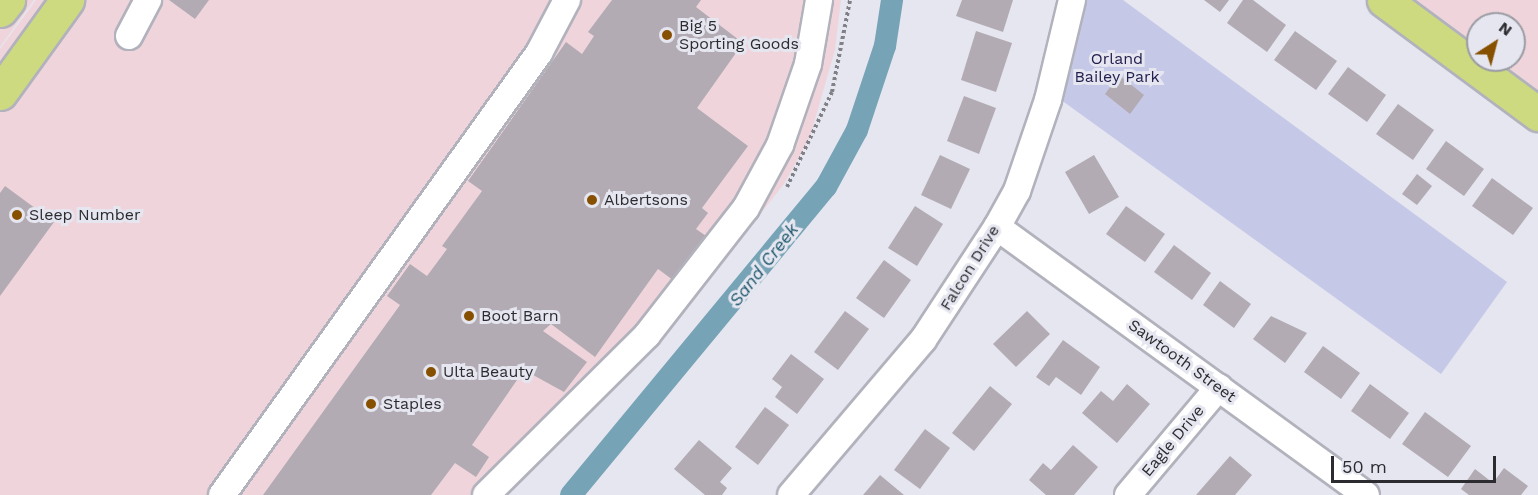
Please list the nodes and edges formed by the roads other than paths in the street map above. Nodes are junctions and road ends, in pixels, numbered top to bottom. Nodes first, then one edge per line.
1 (8, 0) edge
2 (148, 0) edge
3 (567, 0) edge
4 (819, 0) edge
5 (1072, 0) edge
6 (1384, 0) edge
7 (53, 8) edge
8 (0, 10) edge
9 (129, 36) dead end
10 (0, 93) edge
11 (1538, 114) edge
12 (997, 227) junction
13 (1219, 387) junction
14 (222, 495) edge
15 (486, 495) edge
16 (791, 495) edge
17 (1128, 495) edge
18 (1366, 495) edge

1 - 8 main road
2 - 9 street
3 - 14 street
4 - 15 street
5 - 12 street, Falcon Drive
6 - 11 main road
7 - 10 main road
12 - 13 street, Sawtooth Street
12 - 16 street, Falcon Drive
13 - 17 street, Eagle Drive
13 - 18 street, Sawtooth Street

